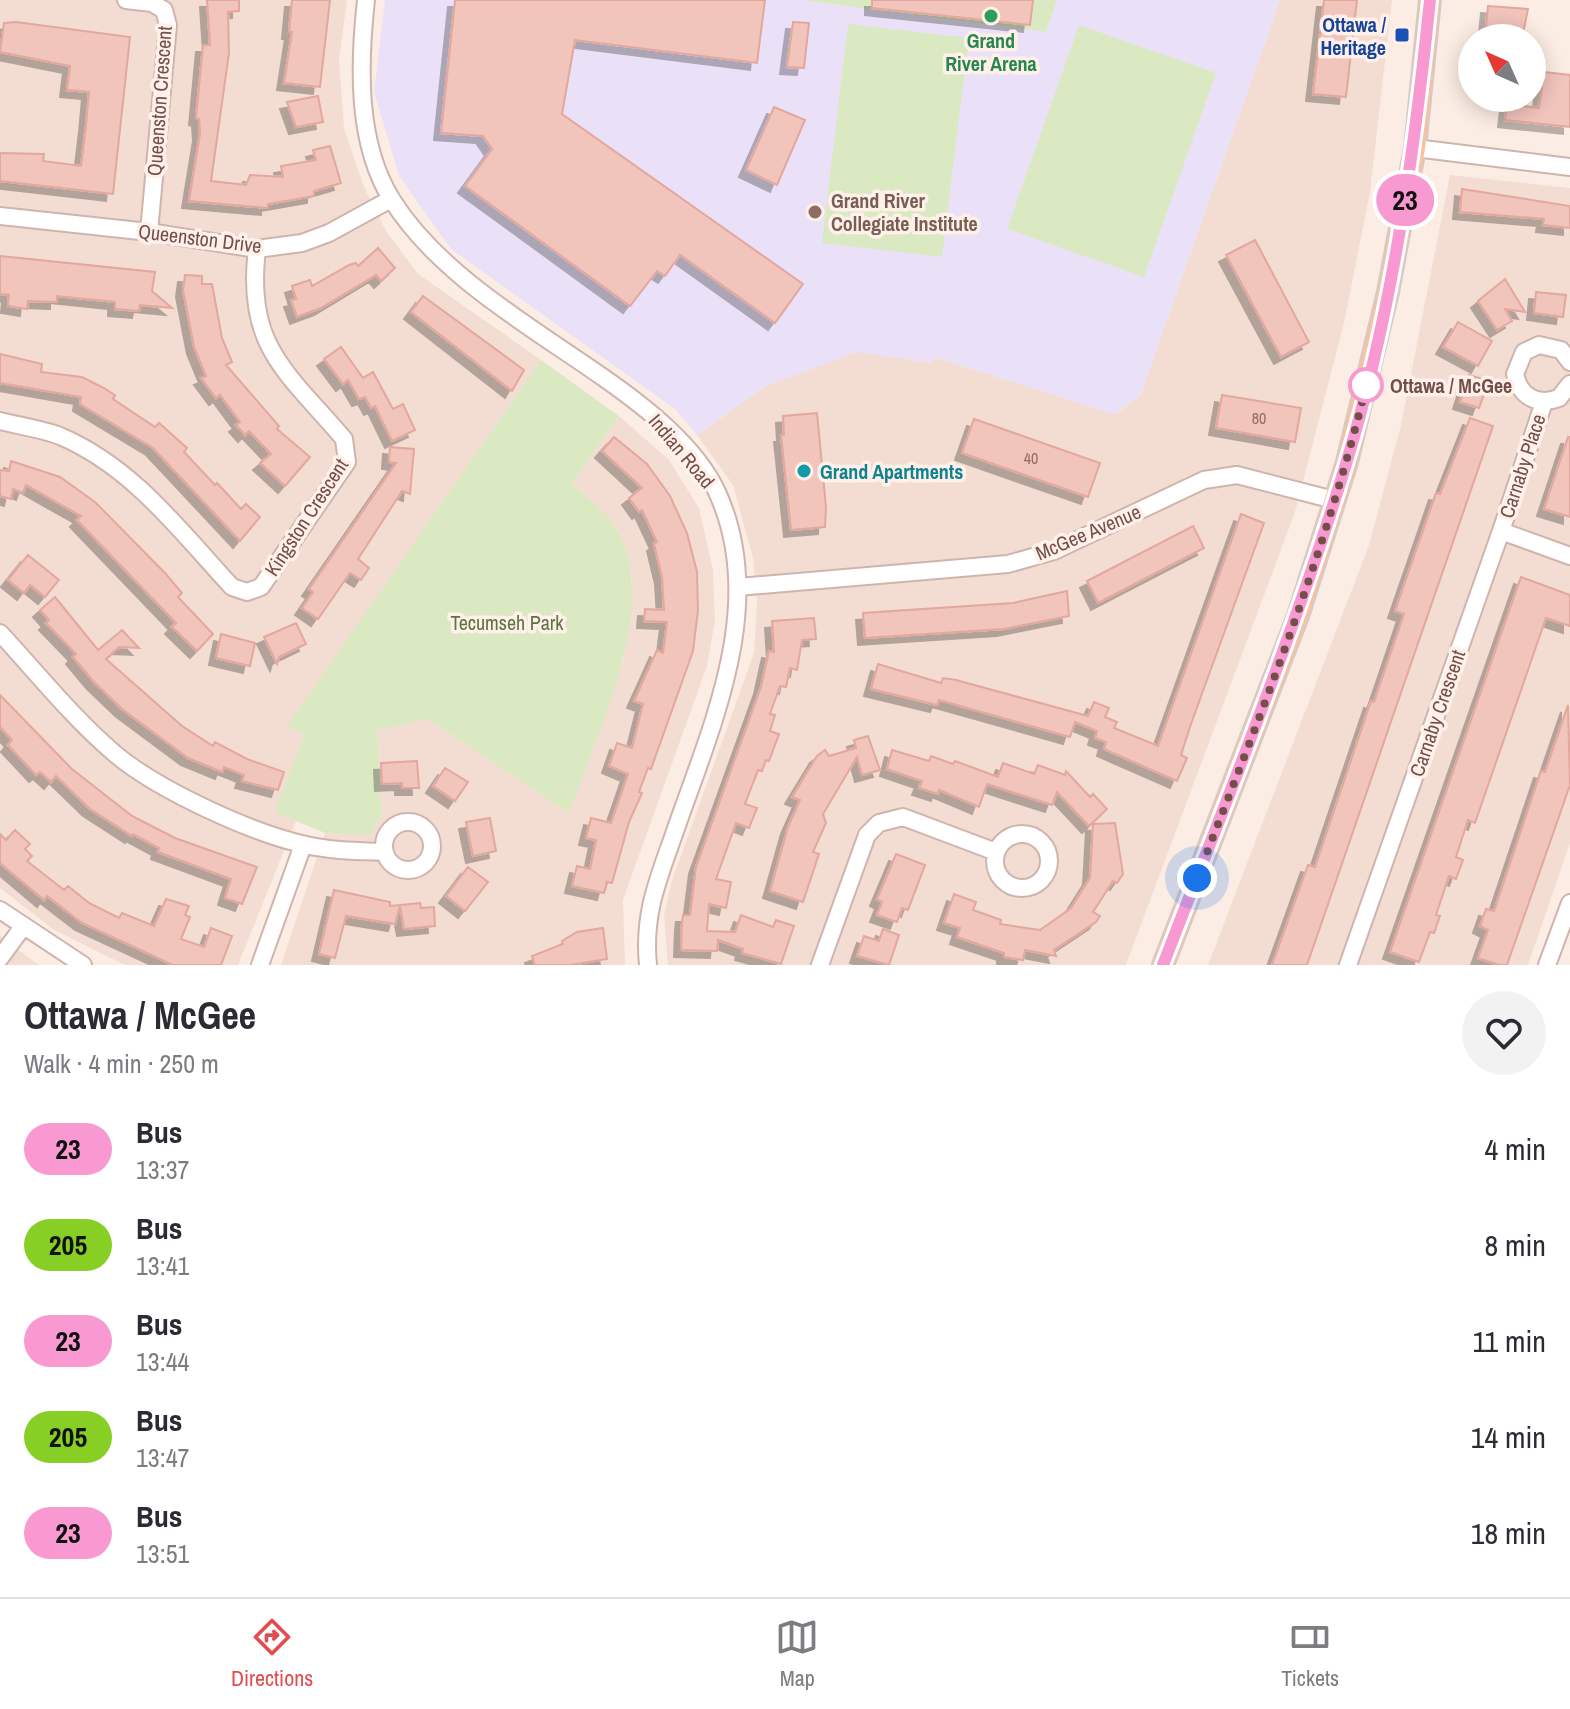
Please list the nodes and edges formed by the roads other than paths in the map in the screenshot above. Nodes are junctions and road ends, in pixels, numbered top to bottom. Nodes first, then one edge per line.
1 (126, 0) edge
2 (366, 0) edge
3 (1430, 0) edge
4 (1415, 148) junction
5 (1570, 167) edge
6 (391, 199) junction
7 (0, 216) edge
8 (149, 232) junction
9 (257, 249) junction
10 (1570, 362) edge
11 (1570, 384) edge
12 (1544, 402) junction
13 (0, 421) edge
14 (1334, 500) junction
15 (1501, 531) junction
16 (1570, 556) edge
17 (738, 587) junction
18 (0, 633) edge
19 (303, 845) junction
20 (385, 852) dead end
21 (996, 852) dead end
22 (1569, 906) edge
23 (0, 910) edge
24 (22, 928) junction
25 (0, 958) edge
26 (83, 965) edge
27 (260, 965) edge
28 (648, 965) edge
29 (820, 965) edge
30 (1163, 965) edge
31 (1348, 965) edge
32 (1547, 965) edge

1 - 8 street, Queenston Crescent
2 - 6 street, Indian Road
3 - 4 main road
4 - 5 street
4 - 14 main road
6 - 9 street, Queenston Drive
6 - 17 street, Indian Road
7 - 8 street, Queenston Drive
8 - 9 street, Queenston Drive
9 - 13 street, Kingston Crescent
10 - 12 street, Carnaby Place
11 - 12 street, Carnaby Place
12 - 15 street, Carnaby Place
14 - 17 street, McGee Avenue
14 - 30 main road
15 - 16 street
15 - 31 street, Carnaby Crescent
17 - 28 street, Indian Road
18 - 19 street
19 - 20 street
19 - 27 street
21 - 29 street
22 - 32 street
23 - 24 street
24 - 25 street
24 - 26 street

